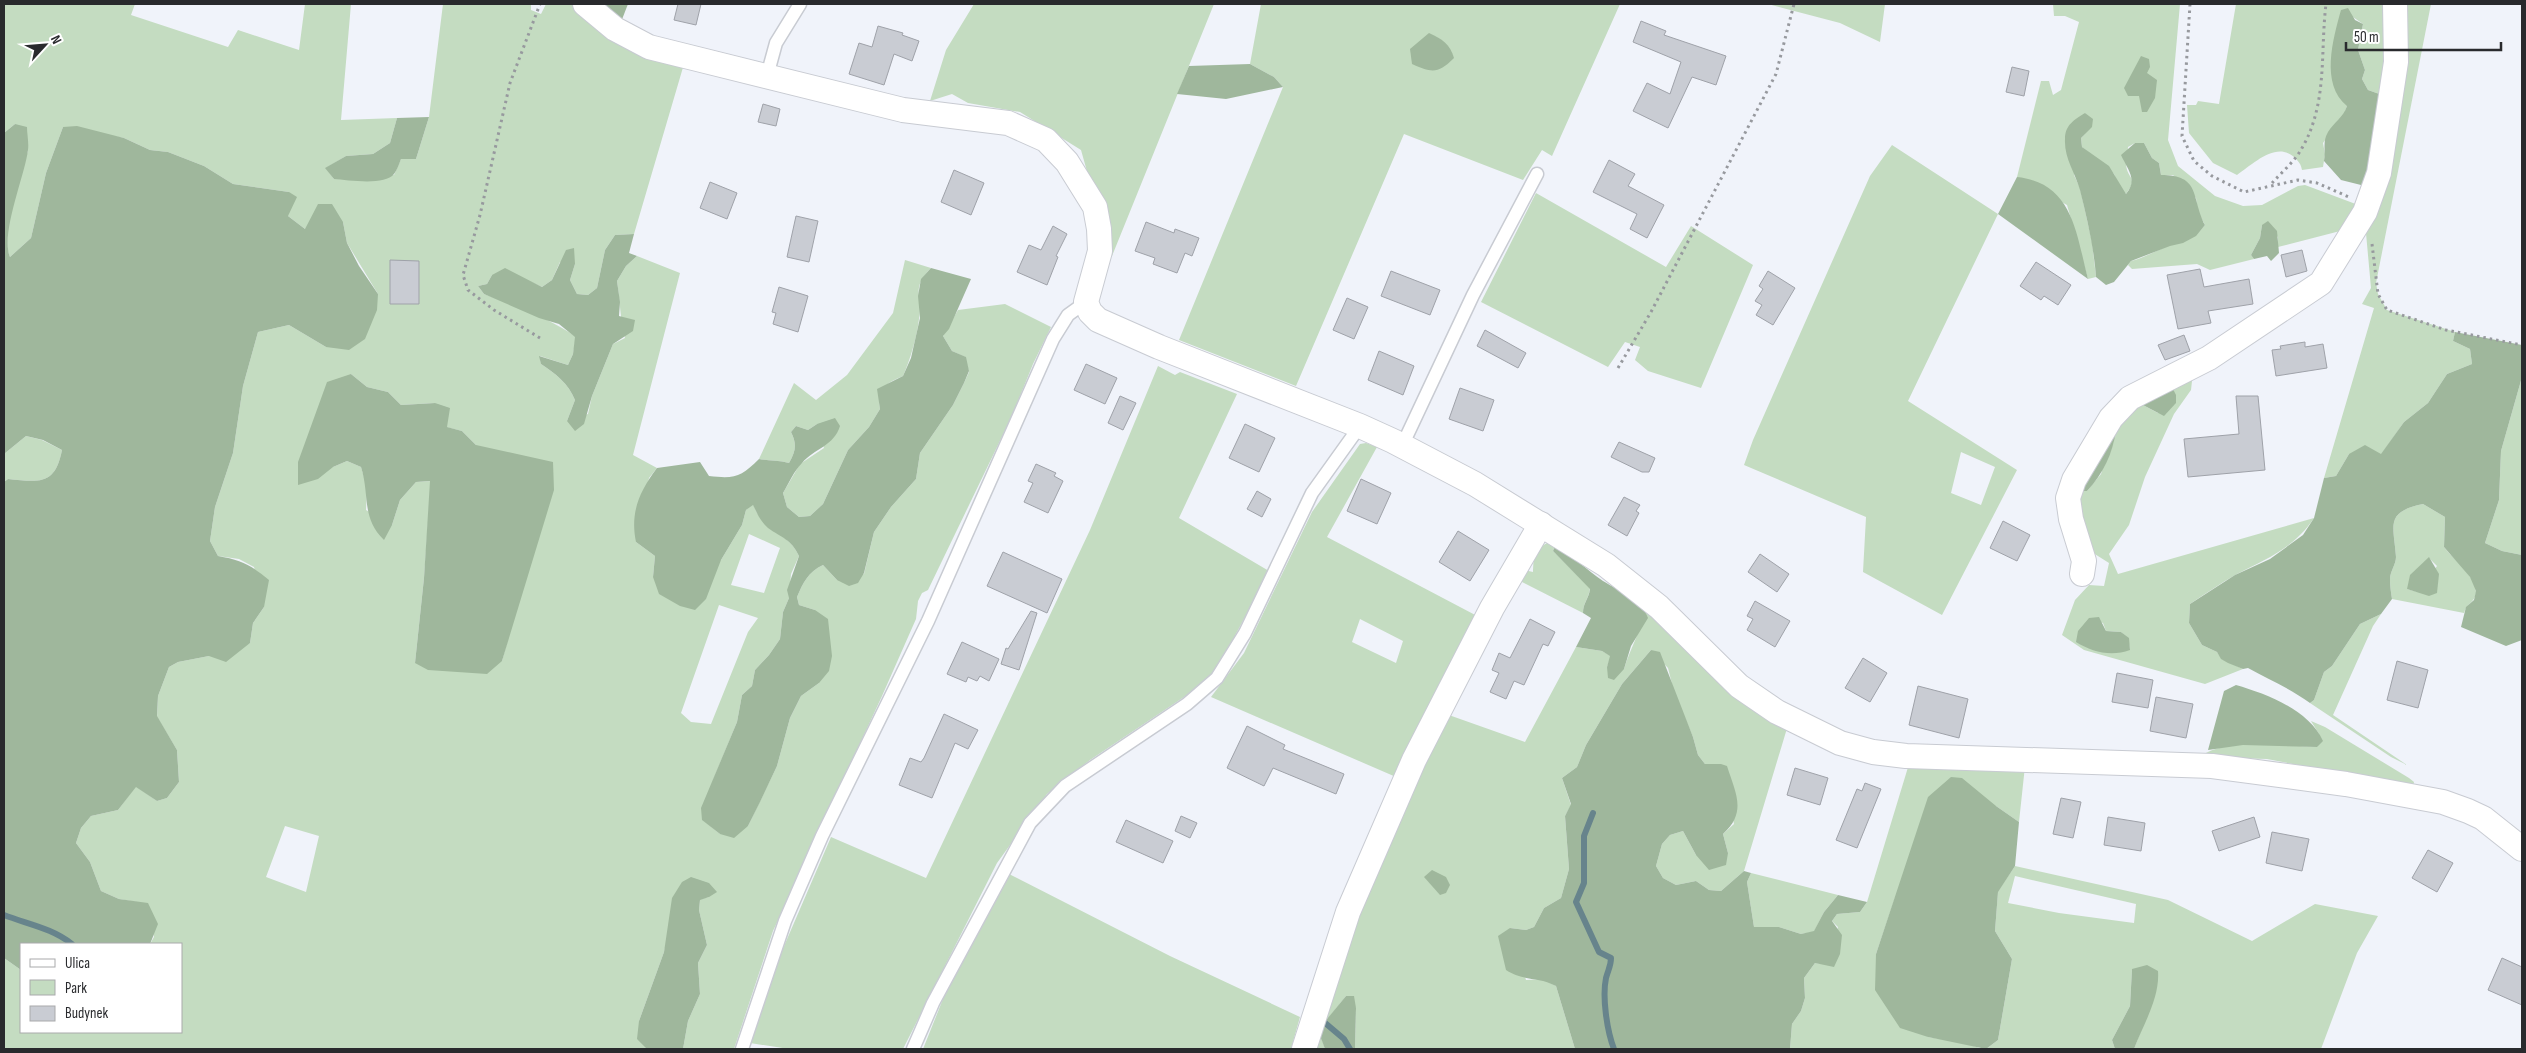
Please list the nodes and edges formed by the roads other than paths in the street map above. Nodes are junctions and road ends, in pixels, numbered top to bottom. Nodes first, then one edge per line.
1 (585, 4) edge
2 (800, 4) edge
3 (2395, 4) edge
4 (767, 76) junction
5 (1537, 174) dead end
6 (1086, 302) junction
7 (1360, 426) junction
8 (1402, 446) junction
9 (1541, 524) junction
10 (2082, 574) dead end
11 (2522, 849) edge
12 (742, 1049) edge
13 (913, 1049) edge
14 (1304, 1049) edge

1 - 4 street
2 - 4 lane
3 - 10 street
4 - 6 street
5 - 8 lane
6 - 7 street
6 - 12 lane
7 - 8 street
7 - 13 lane
8 - 9 street
9 - 11 street
9 - 14 street

